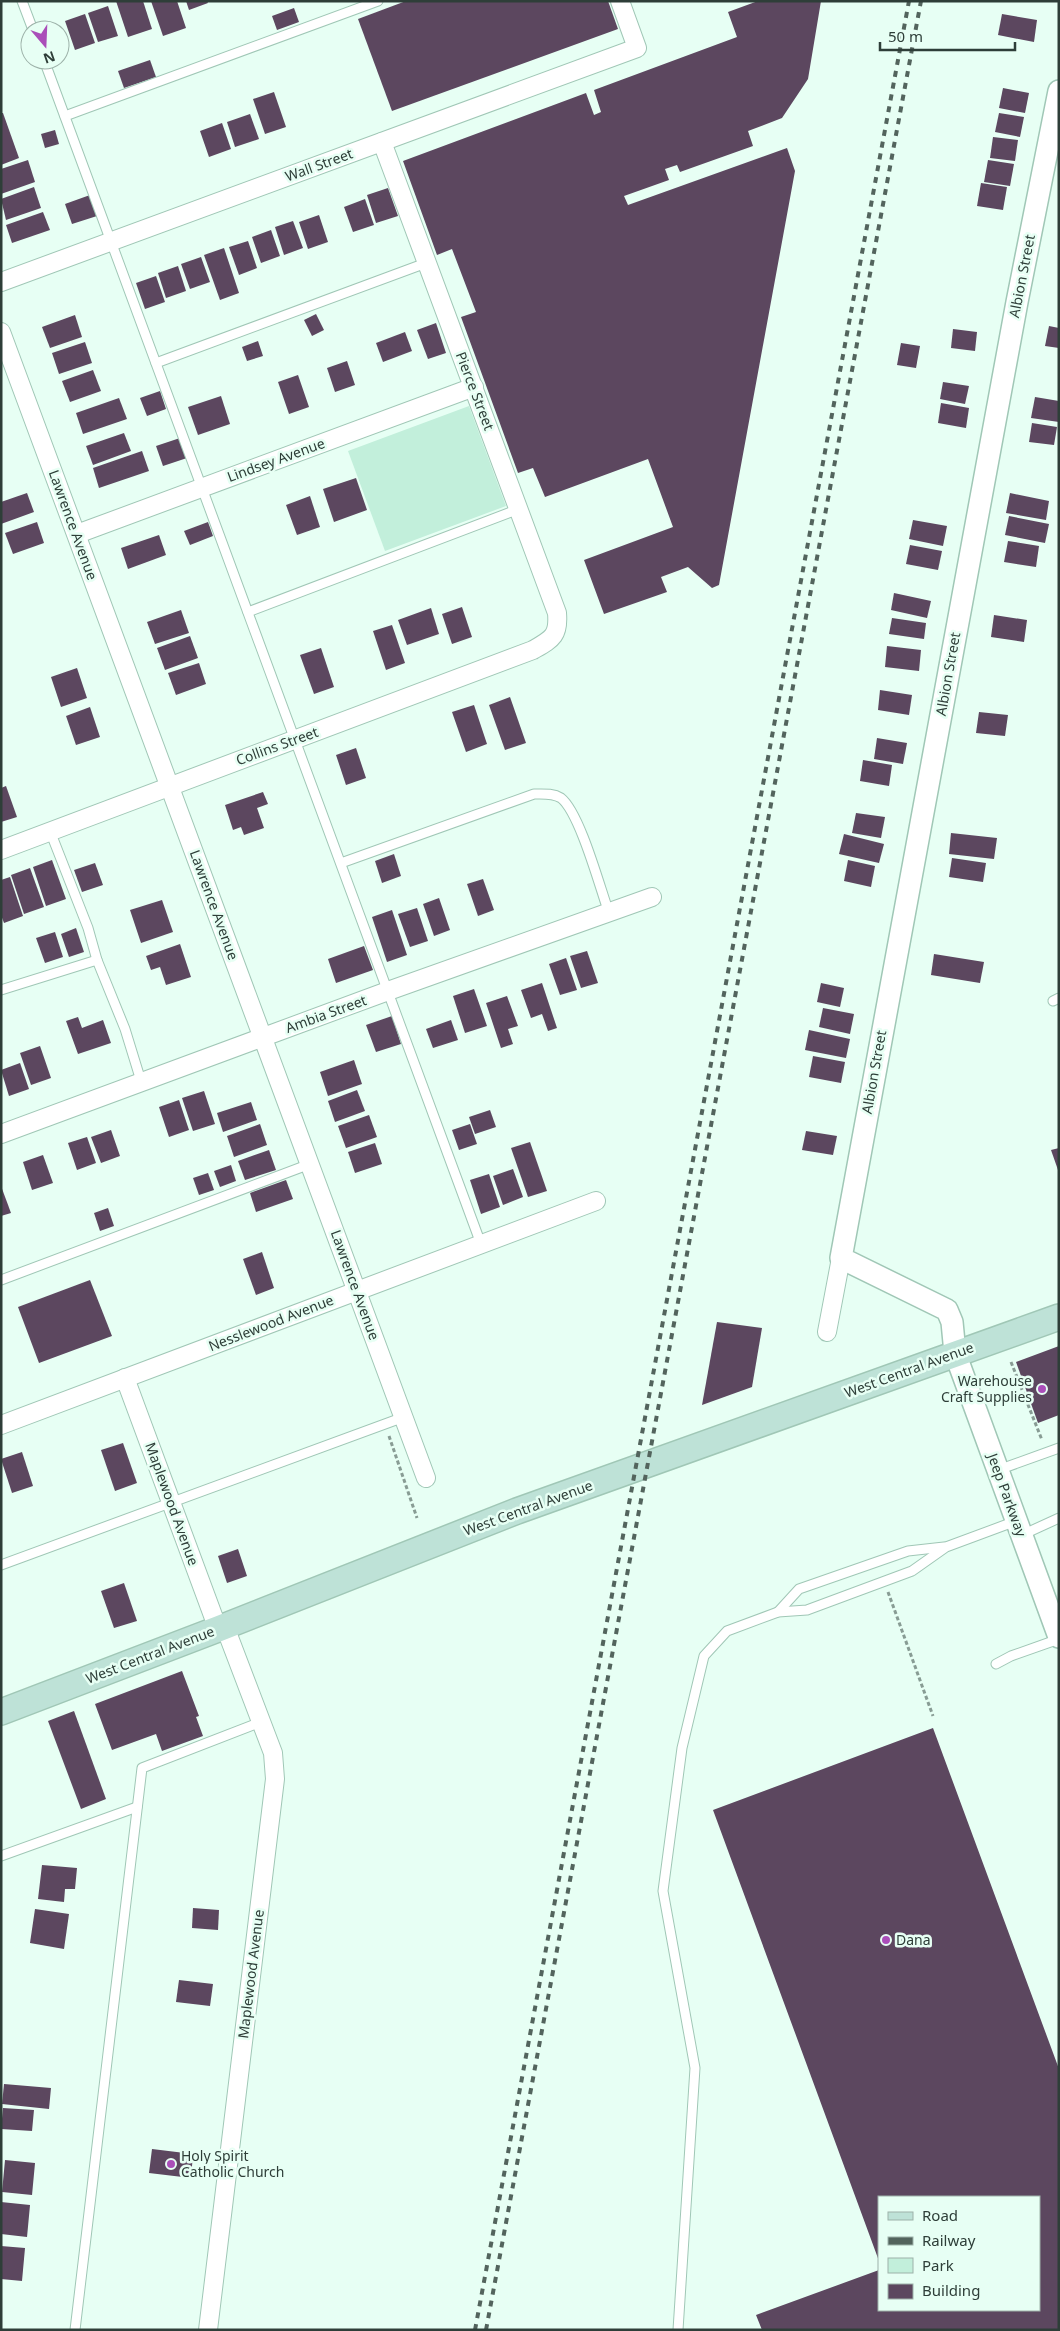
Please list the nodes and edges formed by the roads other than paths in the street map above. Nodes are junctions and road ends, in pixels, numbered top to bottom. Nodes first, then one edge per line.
1 (22, 1) edge
2 (378, 1) edge
3 (620, 1) edge
4 (29, 20) edge
5 (48, 70) edge
6 (1059, 90) edge
7 (65, 116) junction
8 (382, 142) junction
9 (111, 242) junction
10 (426, 263) junction
11 (1, 282) edge
12 (1, 332) edge
13 (156, 363) junction
14 (474, 387) junction
15 (202, 488) junction
16 (519, 509) junction
17 (77, 534) junction
18 (248, 612) junction
19 (550, 640) joint
20 (295, 740) junction
21 (169, 786) junction
22 (50, 831) junction
23 (1, 850) edge
24 (341, 863) junction
25 (652, 897) dead end
26 (609, 912) junction
27 (96, 960) junction
28 (1, 990) edge
29 (388, 991) junction
30 (263, 1037) junction
31 (141, 1081) junction
32 (1, 1134) edge
33 (310, 1164) junction
34 (596, 1201) dead end
35 (481, 1244) junction
36 (841, 1258) junction
37 (1, 1280) edge
38 (357, 1291) junction
39 (1059, 1316) edge
40 (827, 1332) dead end
41 (955, 1353) junction
42 (125, 1378) junction
43 (398, 1423) junction
44 (1, 1424) edge
45 (1059, 1448) edge
46 (998, 1470) junction
47 (426, 1478) dead end
48 (172, 1502) junction
49 (1059, 1518) edge
50 (1019, 1528) junction
51 (946, 1547) junction
52 (1, 1565) edge
53 (778, 1612) junction
54 (222, 1628) junction
55 (1059, 1638) edge
56 (996, 1664) dead end
57 (1, 1712) edge
58 (261, 1722) junction
59 (136, 1807) junction
60 (1, 1856) edge
61 (75, 2330) edge
62 (208, 2330) edge
63 (678, 2330) edge

1 - 4 lane
2 - 7 lane
3 - 8 street, Wall Street
5 - 7 lane
6 - 36 street, Albion Street
7 - 9 lane
8 - 9 street, Wall Street
8 - 10 street, Pierce Street
9 - 11 street, Wall Street
9 - 13 lane
10 - 13 lane
10 - 14 street, Pierce Street
12 - 17 street, Lawrence Avenue
13 - 15 lane
14 - 15 street, Lindsey Avenue
14 - 16 street, Pierce Street
15 - 17 street, Lindsey Avenue
15 - 18 lane
16 - 18 lane
16 - 19 street, Pierce Street
17 - 21 street, Lawrence Avenue
18 - 20 lane
19 - 20 street, Collins Street
20 - 21 street, Collins Street
20 - 24 lane
21 - 22 street, Collins Street
21 - 30 street, Lawrence Avenue
22 - 23 street, Collins Street
22 - 27 lane
24 - 26 lane
24 - 29 lane
25 - 26 street, Ambia Street
26 - 29 street, Ambia Street
27 - 28 lane
27 - 31 lane
29 - 30 street, Ambia Street
29 - 35 lane
30 - 31 street, Ambia Street
30 - 33 street, Lawrence Avenue
31 - 32 street, Ambia Street
33 - 37 lane
33 - 38 street, Lawrence Avenue
34 - 35 street, Nesslewood Avenue
35 - 38 street, Nesslewood Avenue
36 - 40 street, Albion Street
36 - 41 street
38 - 42 street, Nesslewood Avenue
38 - 43 street, Lawrence Avenue
39 - 41 main road, West Central Avenue
41 - 46 street, Jeep Parkway
41 - 54 main road, West Central Avenue
42 - 44 street, Nesslewood Avenue
42 - 48 street, Maplewood Avenue
43 - 47 street, Lawrence Avenue
43 - 48 lane
45 - 46 lane
46 - 50 street, Jeep Parkway
48 - 52 lane
48 - 54 street, Maplewood Avenue
49 - 50 lane
50 - 51 lane
50 - 55 street, Jeep Parkway
51 - 53 lane
51 - 53 lane
53 - 63 lane
54 - 57 main road, West Central Avenue
54 - 58 street, Maplewood Avenue
55 - 56 lane
58 - 59 lane
58 - 62 street, Maplewood Avenue
59 - 60 lane
59 - 61 lane

